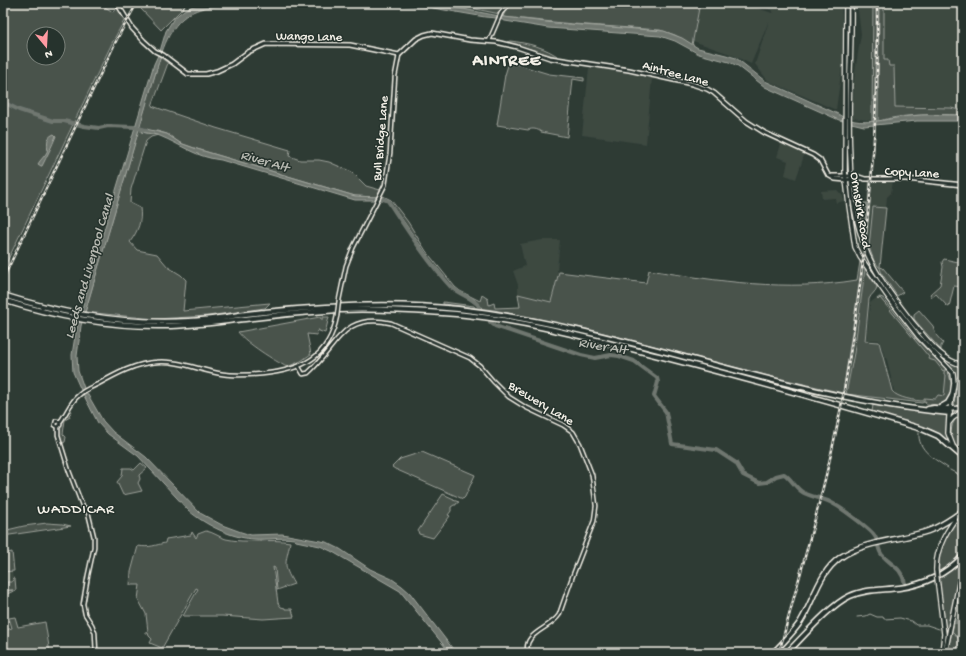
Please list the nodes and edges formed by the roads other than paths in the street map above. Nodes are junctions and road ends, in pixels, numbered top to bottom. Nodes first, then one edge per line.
1 (117, 3) edge
2 (510, 3) edge
3 (846, 3) edge
4 (851, 3) edge
5 (489, 41) junction
6 (399, 54) junction
7 (848, 59) junction
8 (847, 126) junction
9 (846, 171) junction
10 (831, 176) junction
11 (840, 176) junction
12 (848, 178) junction
13 (963, 186) edge
14 (3, 295) edge
15 (3, 300) edge
16 (963, 365) edge
17 (299, 367) junction
18 (952, 396) junction
19 (938, 408) junction
20 (963, 408) edge
21 (926, 409) junction
22 (950, 411) junction
23 (961, 413) edge
24 (948, 424) junction
25 (959, 454) junction
26 (963, 458) edge
27 (963, 508) edge
28 (960, 513) junction
29 (963, 556) edge
30 (963, 571) edge
31 (96, 653) edge
32 (528, 653) edge
33 (773, 653) edge
34 (788, 653) edge
35 (942, 653) edge
36 (945, 653) edge

1 - 6 main road, Wango Lane
2 - 5 street
3 - 7 highway, Ormskirk Road
4 - 7 highway, Ormskirk Road
5 - 6 main road, Aintree Lane
5 - 10 main road, Aintree Lane
6 - 17 street, Bull Bridge Lane, bridge
7 - 8 highway, Ormskirk Road
8 - 9 highway, Ormskirk Road
8 - 12 highway, Ormskirk Road
9 - 11 main road
9 - 12 highway, Ormskirk Road
10 - 11 main road
10 - 12 main road
11 - 12 main road
12 - 13 main road, Copy Lane
12 - 16 highway, Ormskirk Road
12 - 18 highway, Ormskirk Road
14 - 21 highway
15 - 25 highway
17 - 31 street
17 - 32 street, Brewery Lane
18 - 19 highway
18 - 22 highway
19 - 21 highway
19 - 22 highway
20 - 22 highway
21 - 22 highway
22 - 23 highway
22 - 24 highway
23 - 24 highway
24 - 25 highway
25 - 26 highway
27 - 28 highway
28 - 33 highway
28 - 35 highway, bridge
29 - 34 highway
30 - 36 highway

